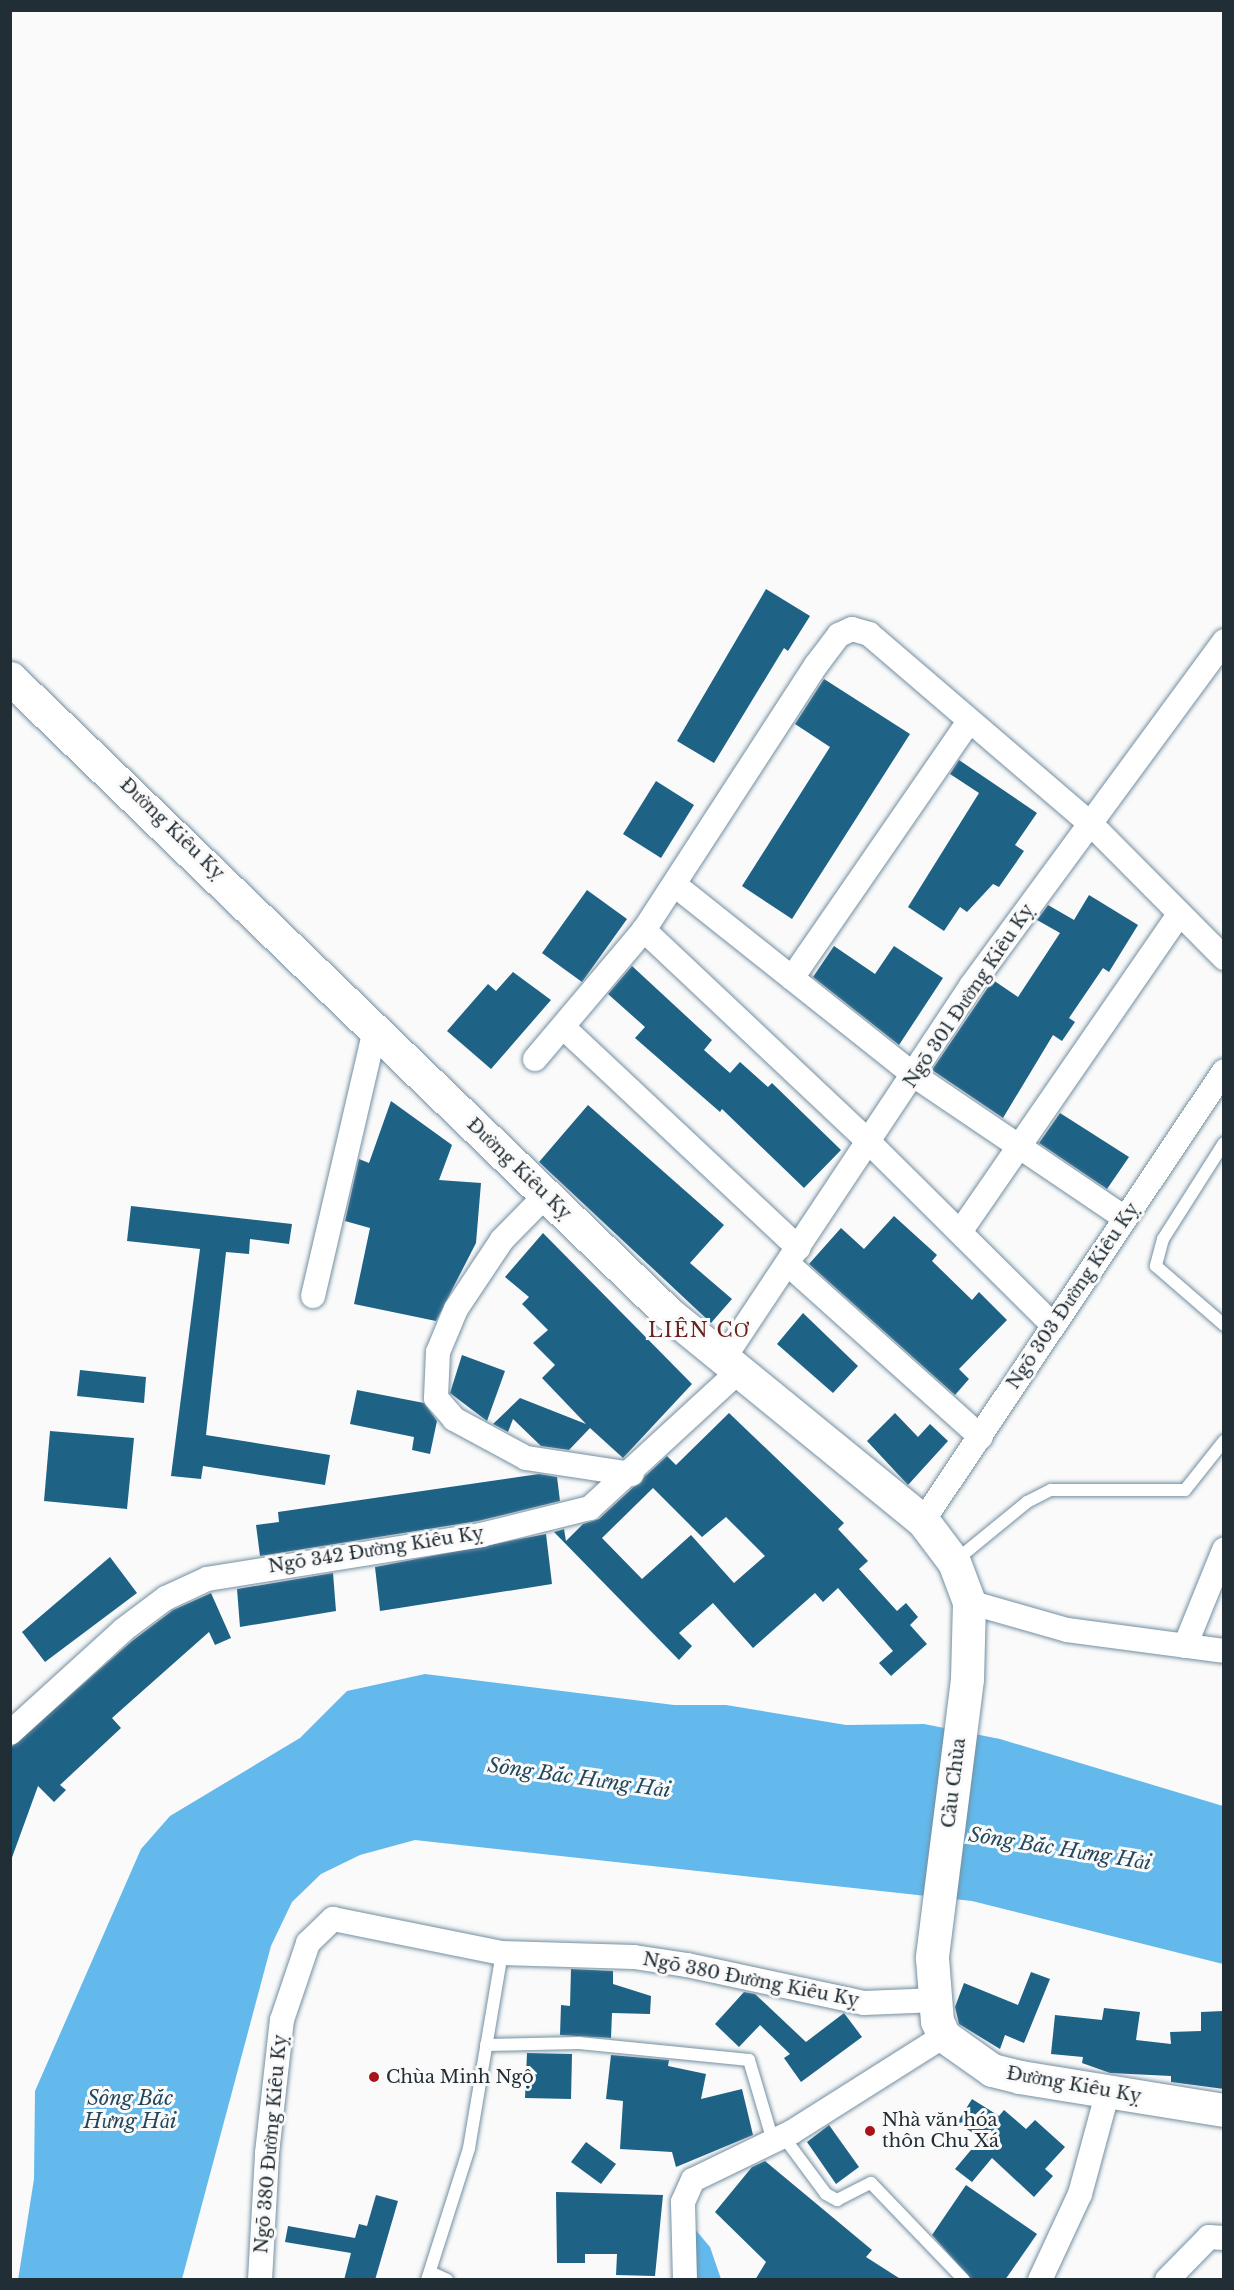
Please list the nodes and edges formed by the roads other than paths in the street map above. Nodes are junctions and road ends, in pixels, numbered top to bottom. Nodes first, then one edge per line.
1 (1224, 641) edge
2 (10, 678) edge
3 (969, 721) junction
4 (1091, 824) junction
5 (675, 885) junction
6 (1179, 916) junction
7 (644, 930) junction
8 (1224, 958) edge
9 (792, 978) junction
10 (563, 1027) junction
11 (375, 1029) junction
12 (535, 1059) dead end
13 (1224, 1071) edge
14 (915, 1076) junction
15 (870, 1143) junction
16 (1224, 1143) edge
17 (1018, 1145) junction
18 (546, 1196) junction
19 (1125, 1218) junction
20 (960, 1232) junction
21 (793, 1256) junction
22 (313, 1296) dead end
23 (1051, 1323) junction
24 (1224, 1324) edge
25 (732, 1364) junction
26 (981, 1437) junction
27 (1224, 1441) edge
28 (632, 1474) junction
29 (923, 1521) junction
30 (1224, 1550) edge
31 (954, 1562) junction
32 (969, 1602) junction
33 (1185, 1646) junction
34 (1224, 1651) edge
35 (967, 1679) joint
36 (10, 1733) edge
37 (502, 1953) junction
38 (938, 2000) junction
39 (944, 2036) junction
40 (486, 2044) junction
41 (1108, 2091) junction
42 (1224, 2110) edge
43 (778, 2139) junction
44 (1224, 2238) edge
45 (429, 2276) edge
46 (260, 2280) edge
47 (447, 2280) edge
48 (686, 2280) edge
49 (964, 2280) edge
50 (1040, 2280) edge
51 (1167, 2280) edge

1 - 4 street, Ngõ 301 Đường Kiêu Kỵ
2 - 11 main road, Đường Kiêu Kỵ
3 - 4 street
3 - 5 street
3 - 9 street
4 - 6 street
4 - 14 street, Ngõ 301 Đường Kiêu Kỵ
5 - 7 street
5 - 9 street
6 - 8 street
6 - 17 street
7 - 10 street
7 - 15 street
9 - 14 street
10 - 12 street
10 - 21 street
11 - 18 main road, Đường Kiêu Kỵ
11 - 22 street
13 - 19 street, Ngõ 303 Đường Kiêu Kỵ
14 - 15 street, Ngõ 301 Đường Kiêu Kỵ
14 - 17 street
15 - 20 street
15 - 21 street, Ngõ 301 Đường Kiêu Kỵ
16 - 24 lane
17 - 19 street
17 - 20 street
18 - 25 main road, Đường Kiêu Kỵ
18 - 28 street
19 - 23 street, Ngõ 303 Đường Kiêu Kỵ
20 - 23 street
21 - 25 street, Ngõ 301 Đường Kiêu Kỵ
21 - 26 street
23 - 26 street, Ngõ 303 Đường Kiêu Kỵ
25 - 28 street, Ngõ 342 Đường Kiêu Kỵ
25 - 29 main road, Đường Kiêu Kỵ
26 - 29 street, Ngõ 303 Đường Kiêu Kỵ
27 - 31 lane
28 - 36 street, Ngõ 342 Đường Kiêu Kỵ
29 - 31 main road, Đường Kiêu Kỵ
30 - 33 street
31 - 32 main road, Đường Kiêu Kỵ
32 - 33 street
32 - 35 main road, Đường Kiêu Kỵ
33 - 34 street
35 - 38 main road, Cầu Chùa
37 - 38 street, Ngõ 380 Đường Kiêu Kỵ
37 - 40 lane
37 - 46 street, Ngõ 380 Đường Kiêu Kỵ
38 - 39 main road
39 - 41 main road, Đường Kiêu Kỵ
39 - 43 street
40 - 43 lane
40 - 45 lane
41 - 42 main road, Đường Kiêu Kỵ
41 - 50 street
43 - 48 street
43 - 49 lane
44 - 51 street
45 - 47 lane

